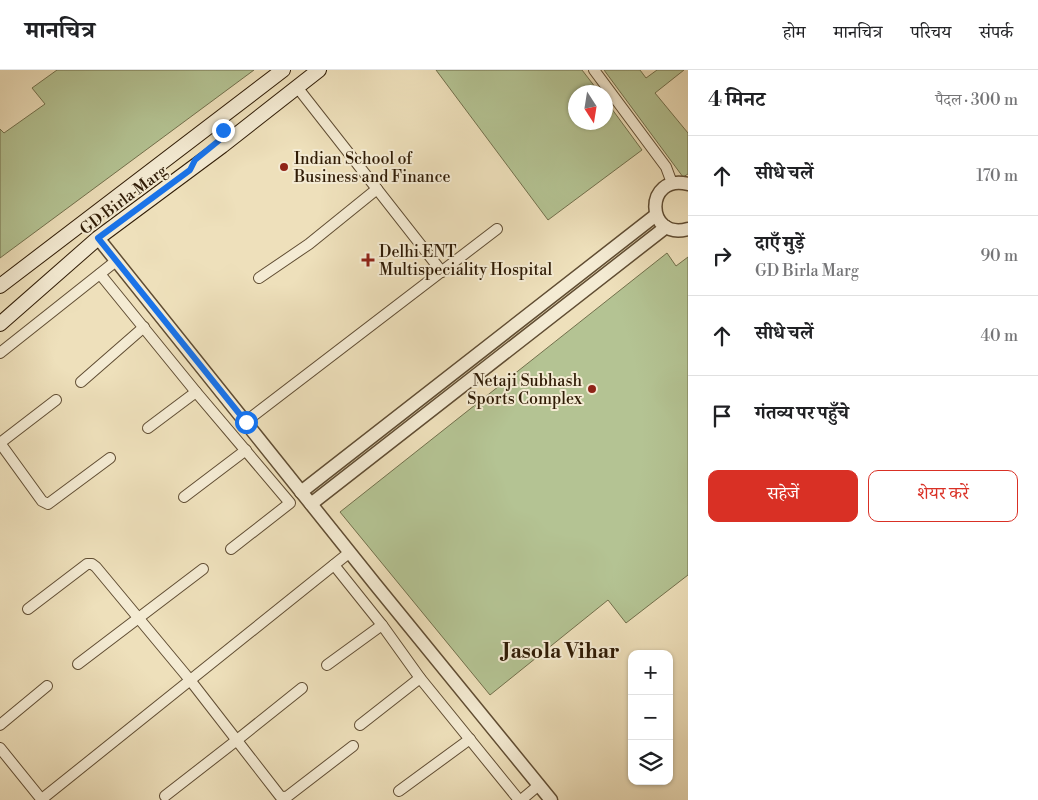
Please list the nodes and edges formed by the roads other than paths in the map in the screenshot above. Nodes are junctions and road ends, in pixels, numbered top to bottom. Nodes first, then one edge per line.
1 (283, 70) edge
2 (319, 70) edge
3 (594, 70) edge
4 (269, 80) junction
5 (297, 87) junction
6 (284, 98) junction
7 (165, 160) junction
8 (190, 170) junction
9 (672, 183) junction
10 (688, 184) edge
11 (377, 189) junction
12 (656, 215) junction
13 (666, 227) junction
14 (688, 229) edge
15 (497, 230) dead end
16 (98, 238) junction
17 (116, 261) junction
18 (442, 272) junction
19 (100, 274) junction
20 (259, 278) dead end
21 (1, 283) edge
22 (0, 324) edge
23 (144, 327) junction
24 (0, 353) edge
25 (81, 382) dead end
26 (196, 392) junction
27 (56, 400) dead end
28 (246, 422) junction
29 (148, 428) dead end
30 (0, 443) edge
31 (246, 450) junction
32 (110, 458) dead end
33 (301, 492) junction
34 (184, 497) dead end
35 (311, 504) junction
36 (231, 549) dead end
37 (350, 552) junction
38 (334, 565) junction
39 (203, 569) dead end
40 (28, 609) dead end
41 (139, 619) junction
42 (382, 625) junction
43 (78, 664) dead end
44 (327, 665) dead end
45 (420, 678) junction
46 (190, 680) junction
47 (47, 686) dead end
48 (302, 688) dead end
49 (0, 725) edge
50 (360, 725) dead end
51 (470, 739) junction
52 (238, 740) junction
53 (353, 746) dead end
54 (0, 748) edge
55 (539, 785) junction
56 (399, 791) dead end
57 (165, 796) dead end
58 (42, 800) edge
59 (520, 800) edge
60 (551, 800) edge

1 - 4 main road, GD Birla Marg
2 - 5 main road, GD Birla Marg
3 - 9 street
4 - 6 main road
4 - 7 main road, GD Birla Marg
5 - 6 main road, GD Birla Marg
5 - 11 street
6 - 8 main road, GD Birla Marg
7 - 8 main road
7 - 21 main road, GD Birla Marg
8 - 16 main road, GD Birla Marg
9 - 10 street
9 - 12 street
11 - 18 street
11 - 20 street
12 - 13 street
12 - 33 street
13 - 14 street
13 - 35 street
15 - 18 street
16 - 17 street
16 - 22 main road, GD Birla Marg
17 - 19 street
17 - 28 street
18 - 28 street
19 - 23 street
19 - 24 street
23 - 25 street
23 - 26 street
26 - 29 street
26 - 31 street
27 - 30 street
28 - 33 street
30 - 32 street
31 - 34 street
31 - 36 street
33 - 35 street
35 - 37 street
37 - 38 street
37 - 55 street
38 - 42 street
38 - 46 street
39 - 41 street
40 - 41 street
41 - 43 street
41 - 46 street
42 - 44 street
42 - 45 street
45 - 50 street
45 - 51 street
46 - 52 street
46 - 58 street
47 - 49 street
48 - 52 street
51 - 56 street
51 - 59 street
52 - 53 street
52 - 57 street
54 - 58 street
55 - 59 street
55 - 60 street

